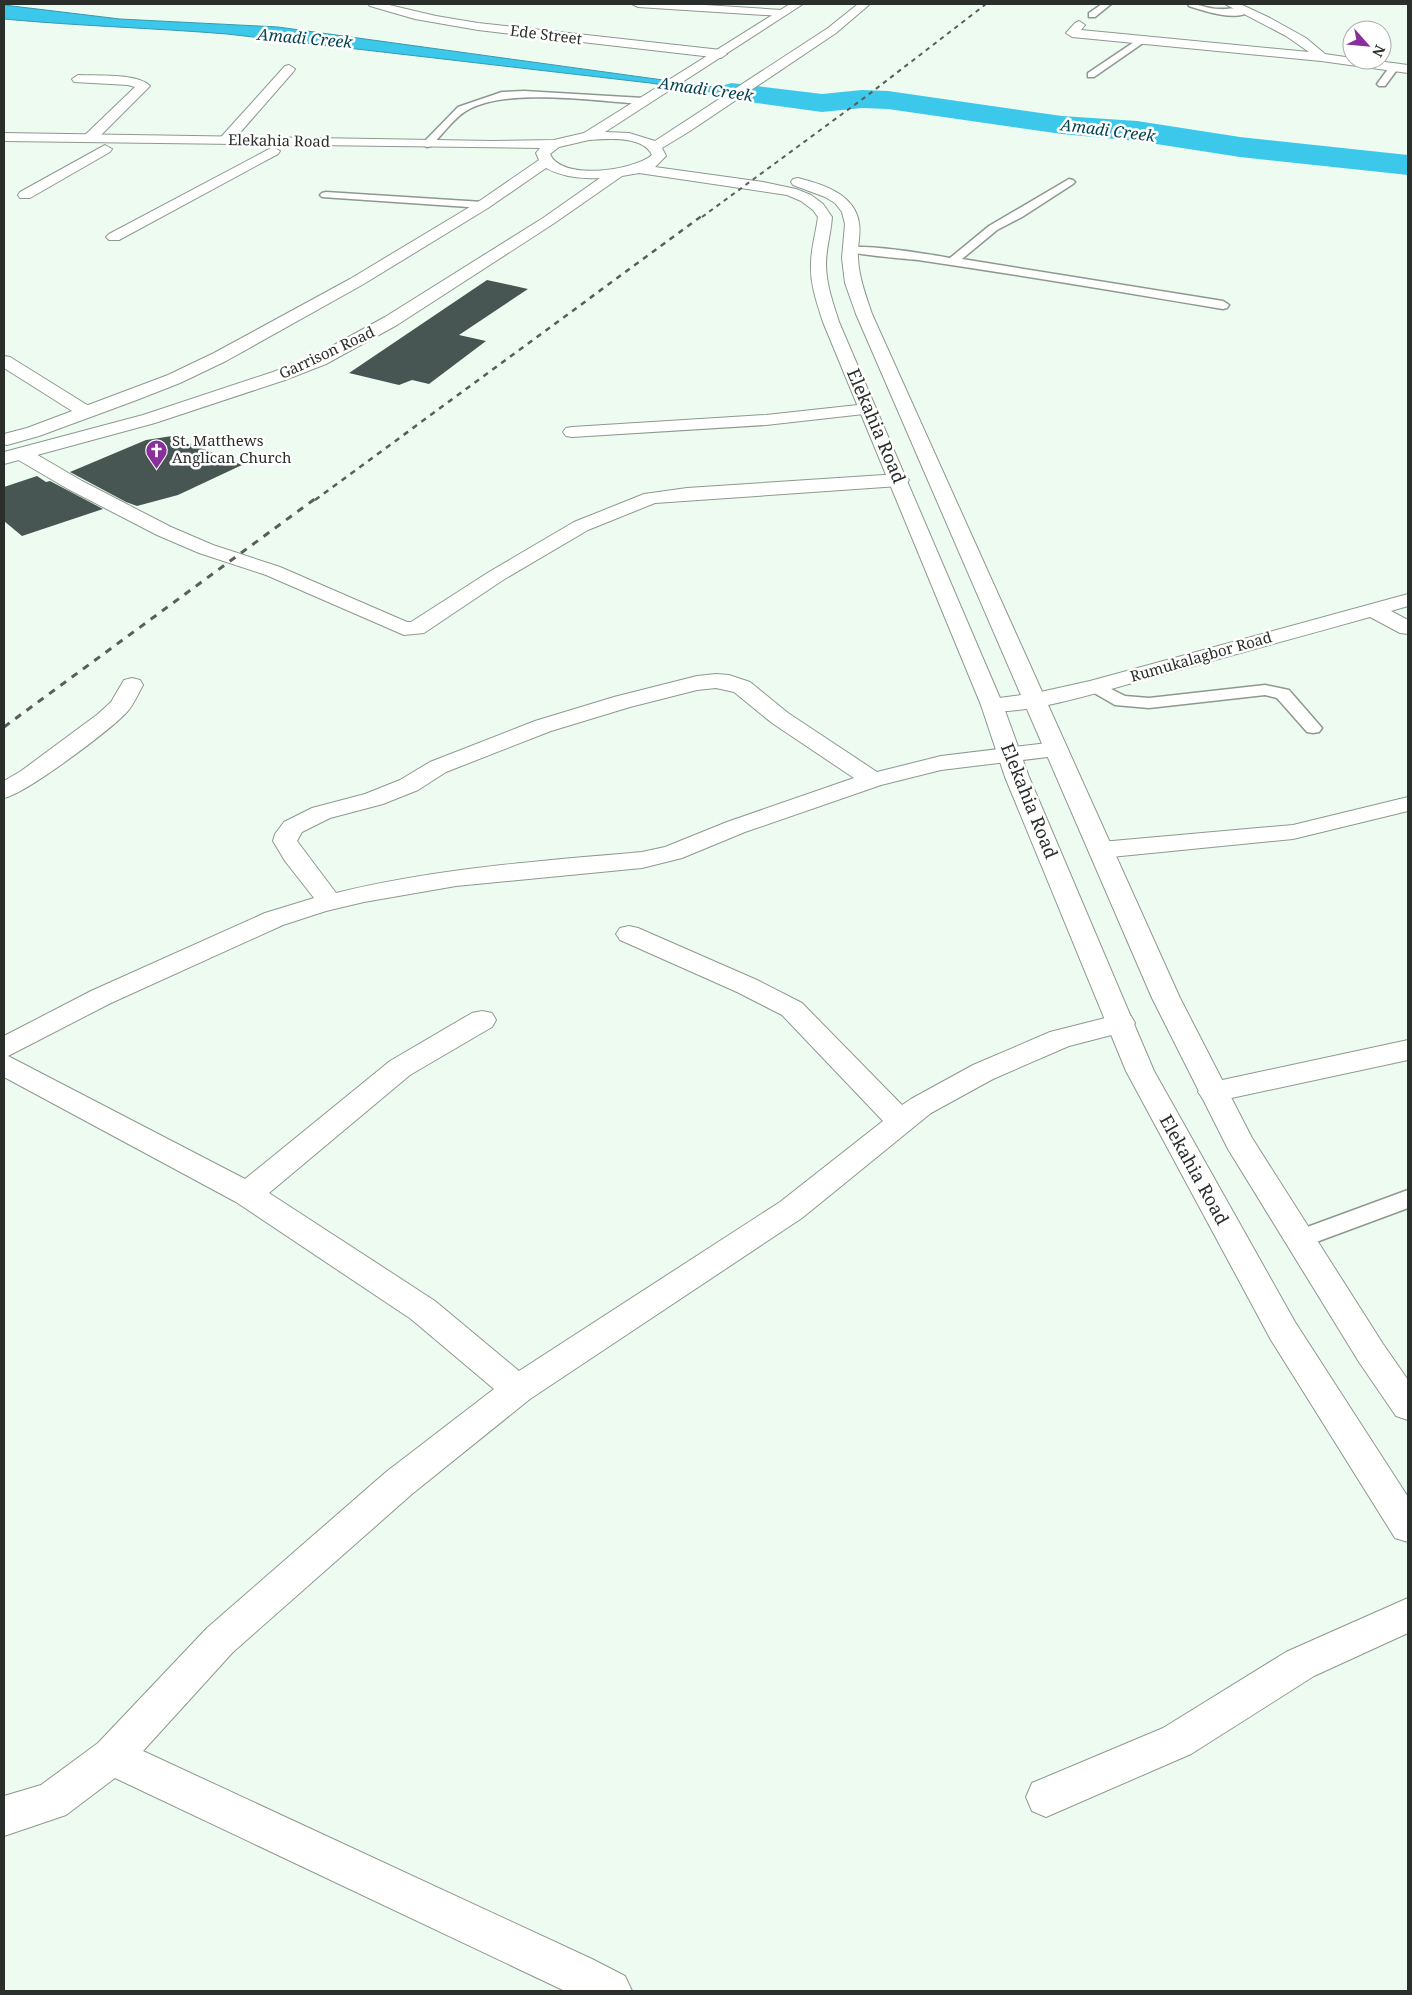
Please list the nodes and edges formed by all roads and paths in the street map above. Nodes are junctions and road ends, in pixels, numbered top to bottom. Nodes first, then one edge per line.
1 (374, 4) edge
2 (638, 4) edge
3 (797, 4) edge
4 (864, 4) edge
5 (1107, 4) edge
6 (1192, 4) edge
7 (1231, 4) edge
8 (1246, 11) junction
9 (782, 13) junction
10 (1092, 14) dead end
11 (1079, 25) dead end
12 (1140, 41) junction
13 (721, 54) junction
14 (1321, 58) junction
15 (1394, 67) junction
16 (289, 69) dead end
17 (1408, 70) edge
18 (1091, 75) dead end
19 (78, 79) dead end
20 (1382, 84) dead end
21 (643, 101) junction
22 (589, 136) junction
23 (4, 137) edge
24 (90, 138) junction
25 (226, 140) junction
26 (427, 144) junction
27 (554, 144) junction
28 (4, 147) edge
29 (105, 149) junction
30 (273, 152) junction
31 (651, 157) junction
32 (544, 160) junction
33 (616, 174) junction
34 (1069, 182) dead end
35 (25, 195) dead end
36 (326, 195) dead end
37 (483, 205) junction
38 (114, 237) dead end
39 (850, 250) junction
40 (952, 262) junction
41 (1223, 306) dead end
42 (4, 361) edge
43 (867, 409) junction
44 (86, 412) junction
45 (572, 432) dead end
46 (4, 440) edge
47 (13, 456) edge
48 (899, 480) junction
49 (1408, 600) edge
50 (1370, 610) junction
51 (1408, 628) edge
52 (132, 685) dead end
53 (1096, 686) junction
54 (1036, 700) junction
55 (992, 705) junction
56 (1313, 728) dead end
57 (1056, 749) junction
58 (1010, 755) junction
59 (872, 780) junction
60 (4, 792) edge
61 (1408, 804) edge
62 (1101, 850) junction
63 (330, 902) junction
64 (629, 934) dead end
65 (482, 1020) dead end
66 (1120, 1023) junction
67 (4, 1048) edge
68 (1408, 1050) edge
69 (4, 1065) edge
70 (1214, 1092) junction
71 (901, 1122) junction
72 (247, 1194) junction
73 (1408, 1199) edge
74 (1300, 1239) junction
75 (518, 1388) junction
76 (1408, 1406) edge
77 (1408, 1527) edge
78 (1408, 1615) edge
79 (112, 1756) junction
80 (1046, 1798) dead end
81 (4, 1816) edge
82 (610, 1991) edge

1 - 13 main road, Ede Street
2 - 9 main road
3 - 9 main road
4 - 31 main road
5 - 10 lane
6 - 8 lane
7 - 8 main road
8 - 14 main road
9 - 13 main road
11 - 12 main road
12 - 14 main road
12 - 18 lane
13 - 21 main road
14 - 15 main road
15 - 17 main road
15 - 20 lane
16 - 25 main road
19 - 24 main road
21 - 22 main road
21 - 26 lane
22 - 27 main road, Elekahia Road
22 - 31 main road
23 - 24 main road, Elekahia Road
24 - 25 main road, Elekahia Road
25 - 26 main road, Elekahia Road
26 - 27 main road, Elekahia Road
27 - 32 main road
28 - 29 main road, Elekahia Road
29 - 30 main road, Elekahia Road
29 - 35 main road
30 - 32 main road, Elekahia Road
30 - 38 main road
31 - 33 main road
31 - 39 main road, Elekahia Road
31 - 43 main road, Elekahia Road
32 - 33 main road, Elekahia Road
32 - 37 main road
33 - 47 main road, Garrison Road
34 - 40 lane
36 - 37 lane
37 - 44 main road
39 - 40 lane
39 - 54 main road, Elekahia Road
40 - 41 lane
42 - 44 main road
43 - 45 main road
43 - 48 main road, Elekahia Road
44 - 46 main road
47 - 48 main road
48 - 55 main road, Elekahia Road
49 - 50 main road, Rumukalagbor Road
50 - 51 main road
50 - 53 main road, Rumukalagbor Road
52 - 60 main road
53 - 54 main road, Rumukalagbor Road
53 - 56 lane
54 - 55 main road, Rumukalagbor Road
54 - 57 main road, Elekahia Road
55 - 58 main road, Elekahia Road
57 - 58 main road
57 - 62 main road, Elekahia Road
58 - 59 main road
58 - 66 main road, Elekahia Road
59 - 63 main road
59 - 63 main road
61 - 62 main road
62 - 70 main road, Elekahia Road
63 - 67 main road
64 - 71 main road
65 - 72 main road
66 - 71 main road
66 - 77 main road, Elekahia Road
68 - 70 main road
69 - 72 main road
70 - 74 main road, Elekahia Road
71 - 75 main road
72 - 75 main road
73 - 74 lane
74 - 76 main road, Elekahia Road
75 - 79 main road
78 - 80 main road
79 - 81 main road
79 - 82 main road

